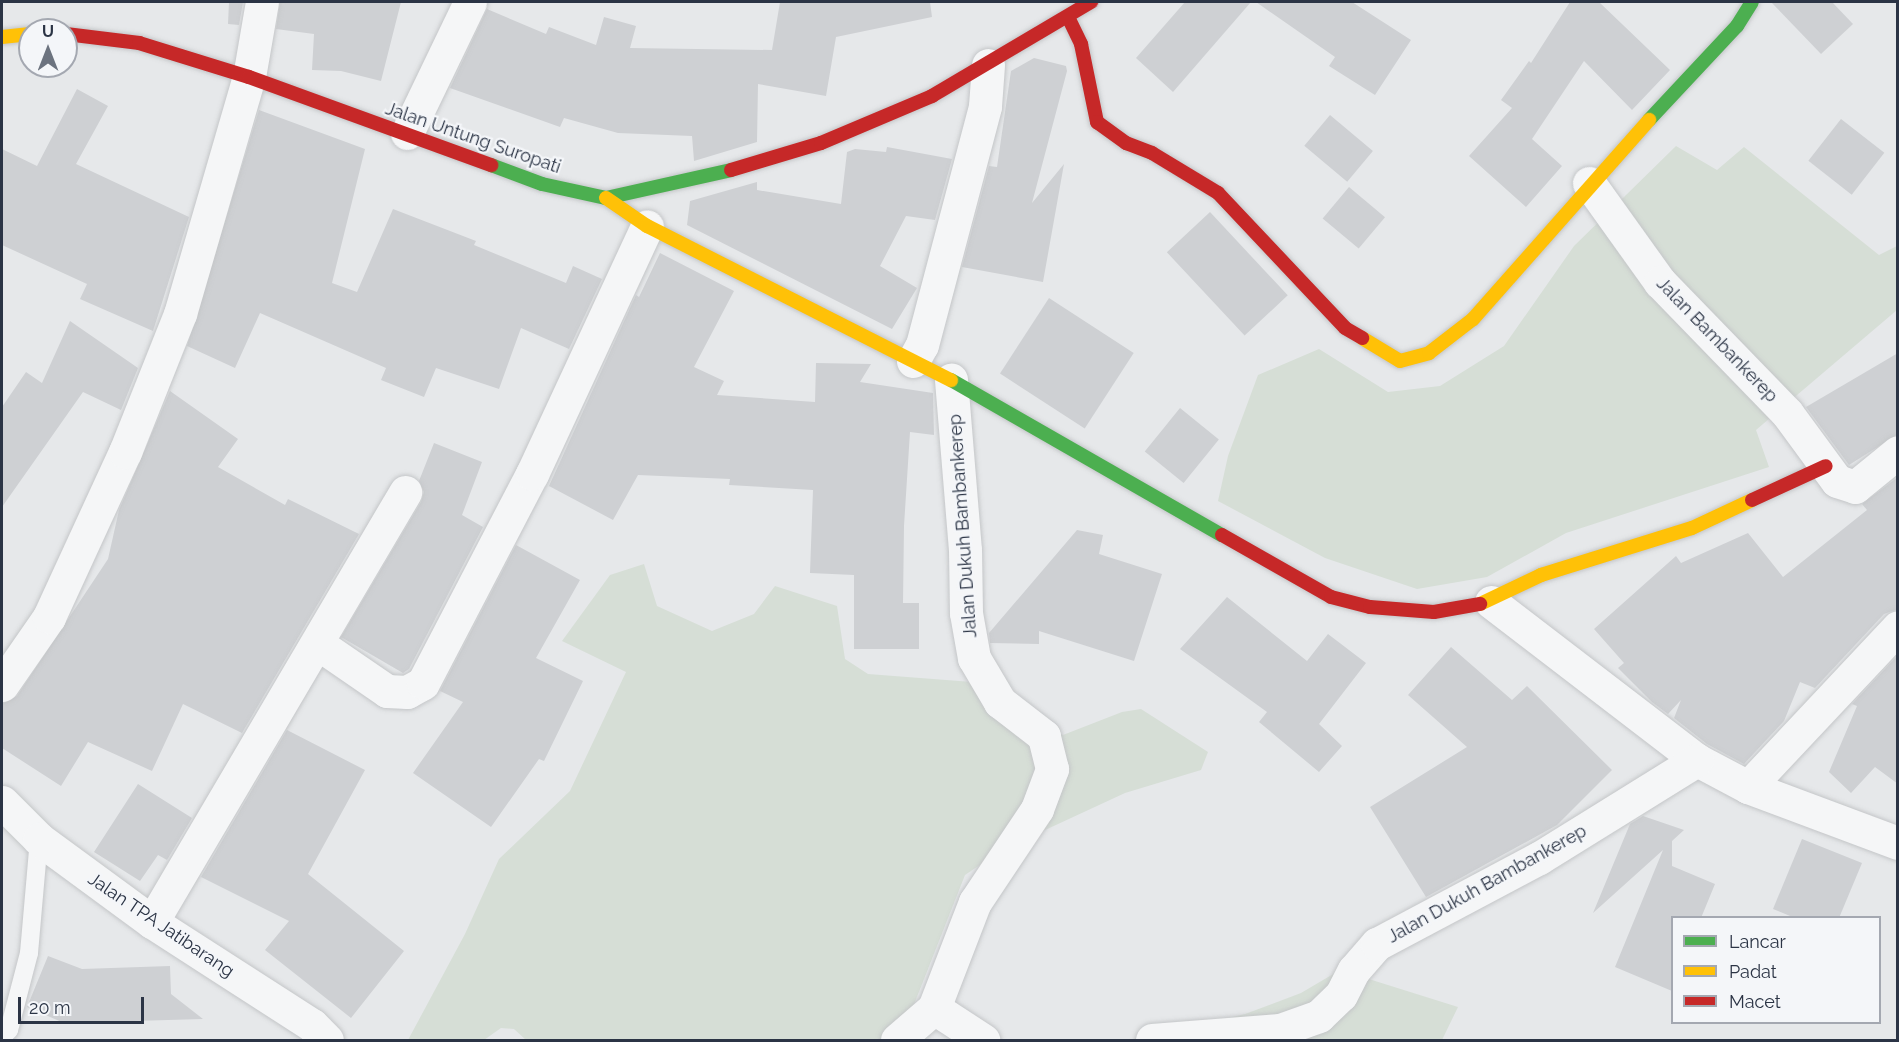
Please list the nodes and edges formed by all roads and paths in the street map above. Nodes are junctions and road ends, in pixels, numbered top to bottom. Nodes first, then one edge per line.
1 (262, 2) edge
2 (470, 2) edge
3 (1090, 2) edge
4 (1752, 2) edge
5 (1068, 17) junction
6 (18, 35) edge
7 (78, 35) edge
8 (2, 37) edge
9 (988, 65) junction
10 (249, 78) junction
11 (406, 133) junction
12 (1589, 183) junction
13 (606, 198) junction
14 (647, 226) junction
15 (913, 361) junction
16 (951, 380) junction
17 (1898, 452) edge
18 (1827, 466) junction
19 (405, 492) dead end
20 (1491, 602) junction
21 (1898, 627) edge
22 (317, 643) junction
23 (2, 686) edge
24 (1697, 760) junction
25 (1748, 787) junction
26 (2, 802) edge
27 (39, 840) junction
28 (1898, 843) edge
29 (152, 922) junction
30 (934, 1008) junction
31 (314, 1036) edge
32 (2, 1037) edge
33 (897, 1041) edge
34 (983, 1041) edge
35 (1152, 1041) edge

1 - 10 street
2 - 11 street
3 - 5 street, Jalan Untung Suropati
4 - 12 street
5 - 9 street, Jalan Untung Suropati
5 - 12 street
6 - 8 street
7 - 10 street, Jalan Untung Suropati
9 - 13 street, Jalan Untung Suropati
9 - 15 street
10 - 11 street, Jalan Untung Suropati
10 - 23 street
11 - 13 street, Jalan Untung Suropati
12 - 18 street, Jalan Bambankerep
13 - 14 street, Jalan Dukuh Bambankerep
14 - 15 street, Jalan Dukuh Bambankerep
14 - 22 street
15 - 16 street, Jalan Dukuh Bambankerep
16 - 20 street, Jalan Dukuh Bambankerep
16 - 30 street, Jalan Dukuh Bambankerep
17 - 18 street, Jalan Bambankerep
18 - 20 street, Jalan Dukuh Bambankerep
19 - 22 street
20 - 24 street
21 - 25 street
22 - 29 street
24 - 25 street
24 - 35 street, Jalan Dukuh Bambankerep
25 - 28 street
26 - 27 street, Jalan TPA Jatibarang
27 - 29 street, Jalan TPA Jatibarang
27 - 32 lane
29 - 31 street, Jalan TPA Jatibarang
30 - 33 street, Jalan Dukuh Bambankerep
30 - 34 street

